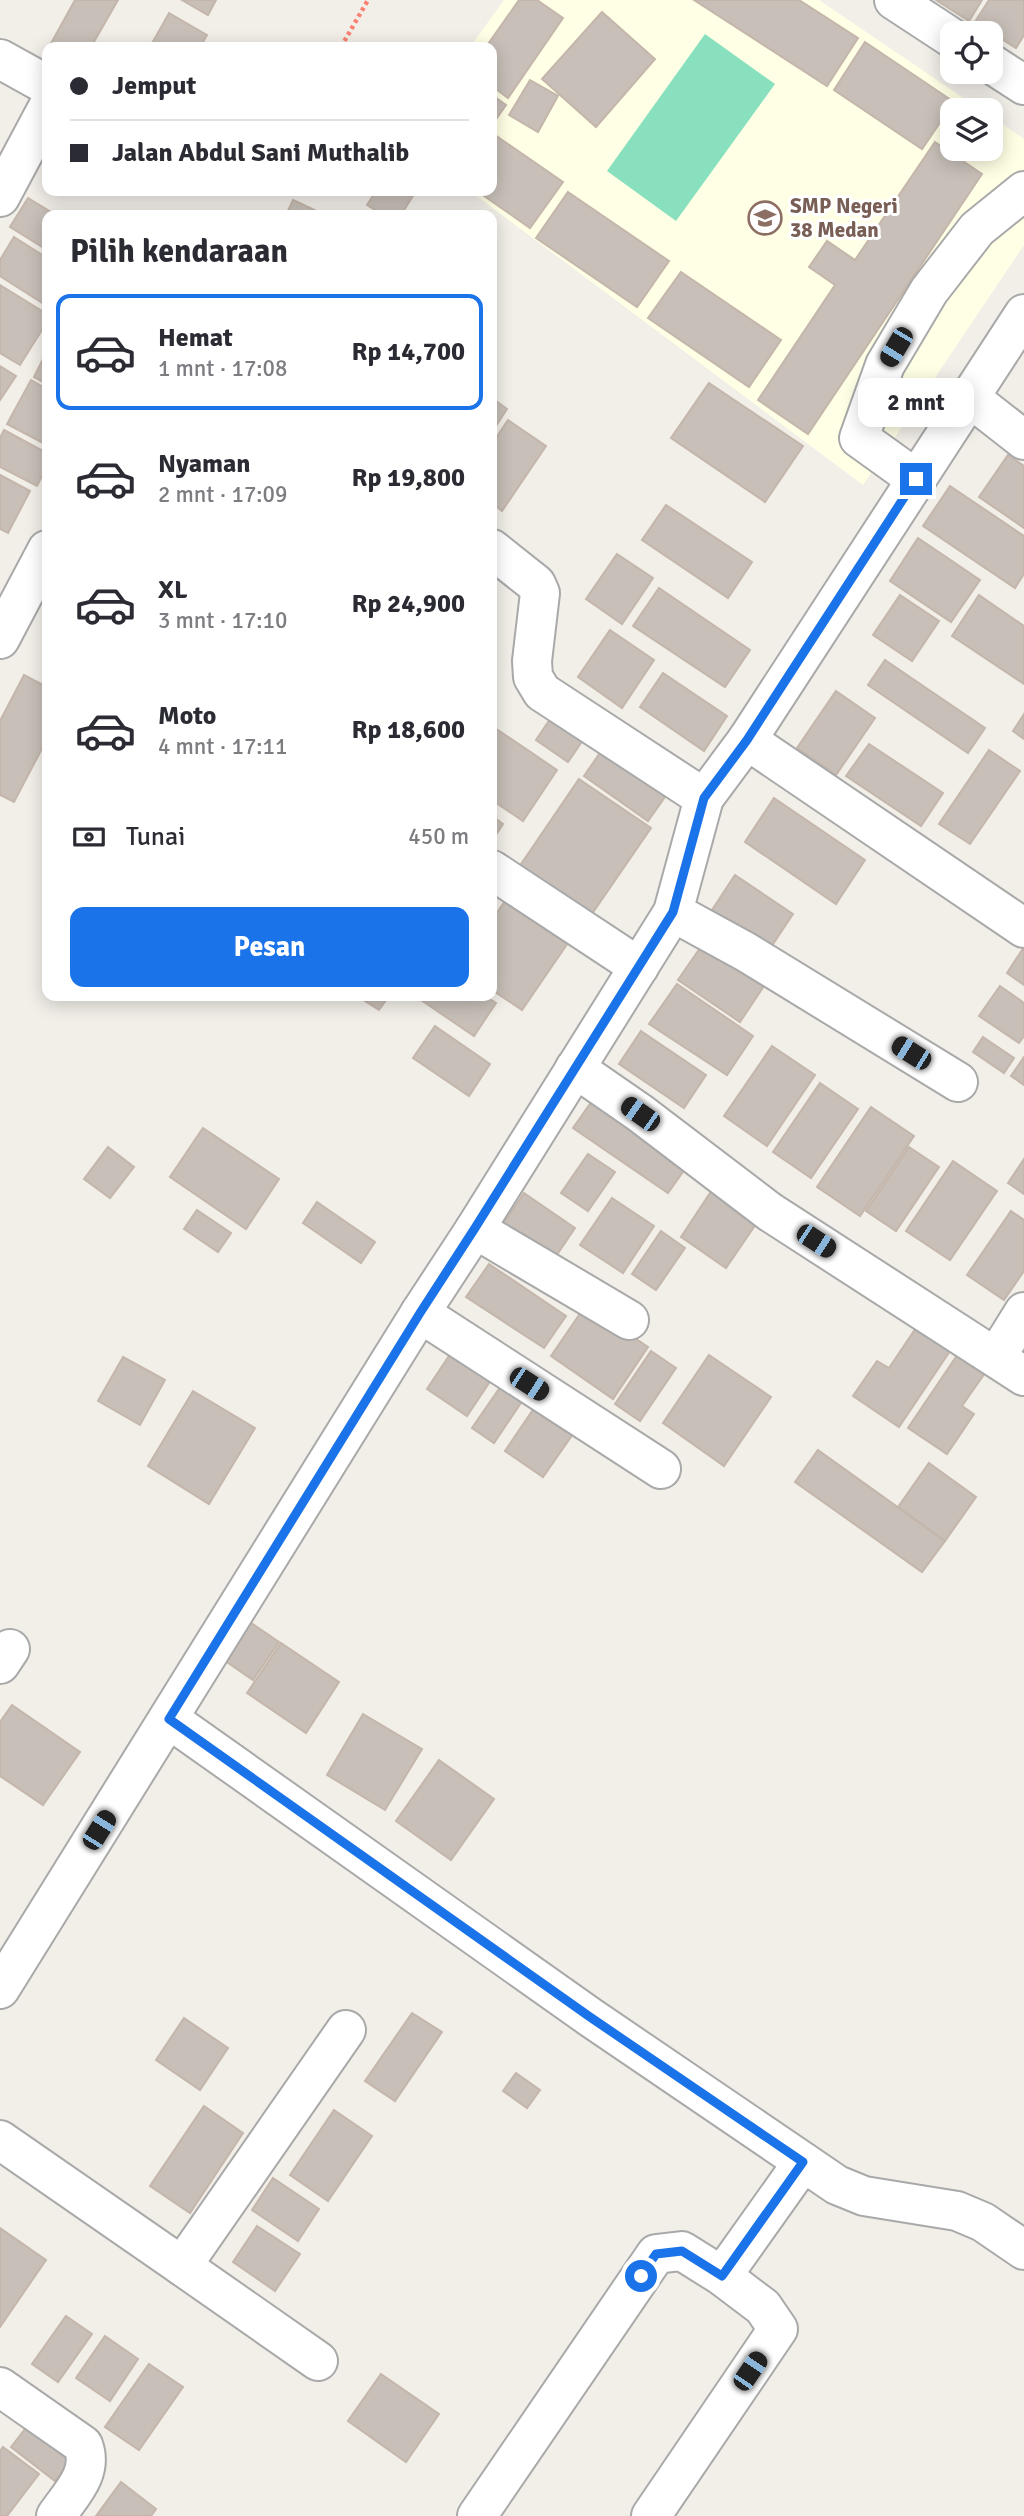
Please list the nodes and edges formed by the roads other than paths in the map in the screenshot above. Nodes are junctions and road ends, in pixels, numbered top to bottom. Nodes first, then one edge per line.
1 (894, 0) edge
2 (940, 30) edge
3 (0, 59) edge
4 (1003, 71) edge
5 (42, 82) edge
6 (1024, 85) edge
7 (42, 118) edge
8 (1024, 191) edge
9 (0, 197) edge
10 (1024, 314) edge
11 (969, 397) junction
12 (1024, 440) edge
13 (916, 479) junction
14 (497, 553) edge
15 (42, 568) edge
16 (0, 639) edge
17 (747, 740) junction
18 (704, 798) junction
19 (497, 873) edge
20 (673, 912) junction
21 (1024, 928) edge
22 (639, 967) junction
23 (575, 1068) junction
24 (958, 1082) dead end
25 (475, 1228) junction
26 (1024, 1312) edge
27 (420, 1313) junction
28 (629, 1320) dead end
29 (1010, 1367) edge
30 (661, 1469) dead end
31 (169, 1719) junction
32 (1, 1986) edge
33 (346, 2030) dead end
34 (0, 2140) edge
35 (803, 2162) junction
36 (1024, 2250) edge
37 (182, 2266) junction
38 (722, 2276) junction
39 (318, 2361) dead end
40 (2, 2394) edge
41 (56, 2516) edge
42 (477, 2516) edge
43 (651, 2516) edge

1 - 2 street
3 - 5 street
4 - 6 street
7 - 9 street
8 - 13 street
10 - 11 street
11 - 12 street
11 - 13 street
13 - 17 street
14 - 18 street
15 - 16 street
17 - 18 street
17 - 21 street
18 - 20 street
19 - 22 street
20 - 22 street
20 - 24 street
22 - 23 street
23 - 25 street
23 - 29 street
25 - 27 street
25 - 28 street
26 - 29 street
27 - 30 street
27 - 31 street
31 - 32 street
31 - 35 street
33 - 37 street
34 - 37 street
35 - 36 street
35 - 38 street
37 - 39 street
38 - 42 street
38 - 43 street
40 - 41 street

